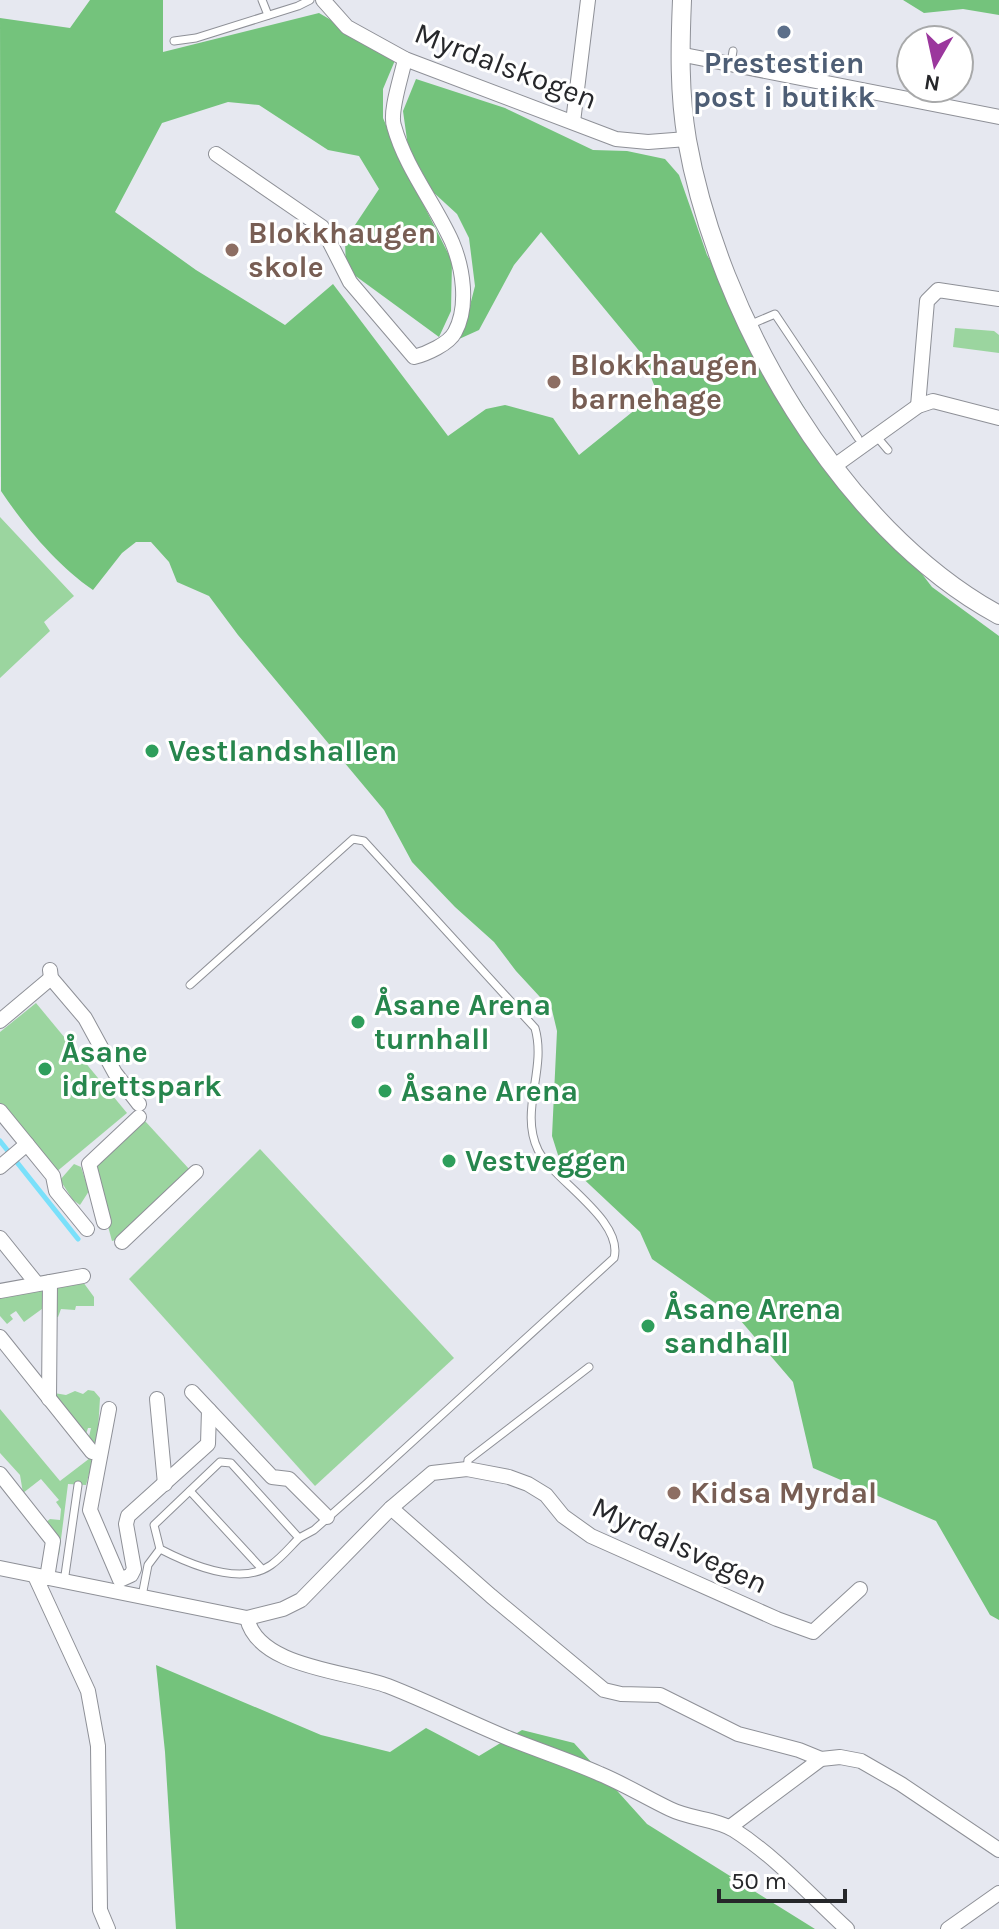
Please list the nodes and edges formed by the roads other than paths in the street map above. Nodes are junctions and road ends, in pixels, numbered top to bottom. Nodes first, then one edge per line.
1 (262, 0) edge
2 (310, 0) edge
3 (323, 0) edge
4 (588, 0) edge
5 (682, 0) edge
6 (268, 15) junction
7 (174, 41) dead end
8 (679, 54) junction
9 (405, 59) junction
10 (999, 117) edge
11 (573, 122) junction
12 (687, 139) junction
13 (216, 154) dead end
14 (999, 299) edge
15 (748, 325) junction
16 (918, 406) junction
17 (999, 418) edge
18 (877, 437) junction
19 (858, 438) dead end
20 (888, 450) dead end
21 (833, 467) junction
22 (997, 609) edge
23 (190, 985) dead end
24 (0, 1021) edge
25 (0, 1111) edge
26 (23, 1148) junction
27 (1, 1167) edge
28 (196, 1172) dead end
29 (104, 1222) dead end
30 (87, 1229) dead end
31 (0, 1238) edge
32 (122, 1242) dead end
33 (83, 1276) dead end
34 (44, 1283) junction
35 (0, 1291) edge
36 (0, 1337) edge
37 (589, 1367) dead end
38 (192, 1392) dead end
39 (49, 1399) junction
40 (157, 1399) dead end
41 (109, 1409) dead end
42 (209, 1410) junction
43 (92, 1452) dead end
44 (467, 1469) junction
45 (0, 1474) edge
46 (165, 1484) junction
47 (78, 1485) dead end
48 (190, 1491) junction
49 (391, 1508) junction
50 (327, 1517) junction
51 (299, 1538) junction
52 (160, 1549) junction
53 (0, 1568) edge
54 (262, 1569) junction
55 (41, 1577) junction
56 (64, 1582) junction
57 (860, 1589) dead end
58 (142, 1598) junction
59 (247, 1618) junction
60 (821, 1759) junction
61 (730, 1827) junction
62 (999, 1850) edge
63 (999, 1893) edge
64 (108, 1929) edge
65 (847, 1929) edge
66 (948, 1929) edge

1 - 6 lane
2 - 6 lane
3 - 9 street, Myrdalskogen
4 - 11 street
5 - 8 main road
6 - 7 lane
8 - 10 street
8 - 12 main road
9 - 11 street, Myrdalskogen
9 - 13 street
11 - 12 street, Myrdalskogen
12 - 15 main road
14 - 16 street
15 - 19 lane
15 - 21 main road
16 - 17 street
16 - 18 street
18 - 20 lane
18 - 21 street
21 - 22 main road
23 - 50 lane
24 - 29 street
25 - 26 street
26 - 27 street
26 - 30 street
28 - 32 street
31 - 34 street
33 - 34 street
34 - 35 street
34 - 39 street
36 - 39 street
37 - 44 lane
38 - 42 street
39 - 43 street
40 - 46 street
41 - 46 street
42 - 46 street
42 - 50 street
44 - 49 street, Myrdalsvegen
44 - 57 street, Myrdalsvegen
45 - 55 street
47 - 56 lane
48 - 51 lane
48 - 52 lane
48 - 54 lane
49 - 59 street, Myrdalsvegen
49 - 60 street
50 - 51 lane
51 - 54 lane
52 - 54 lane
52 - 58 lane
53 - 55 street, Myrdalsvegen
55 - 56 street, Myrdalsvegen
55 - 64 street
56 - 58 street, Myrdalsvegen
58 - 59 street, Myrdalsvegen
59 - 61 street
60 - 61 street
60 - 62 street
61 - 65 street
63 - 66 street

